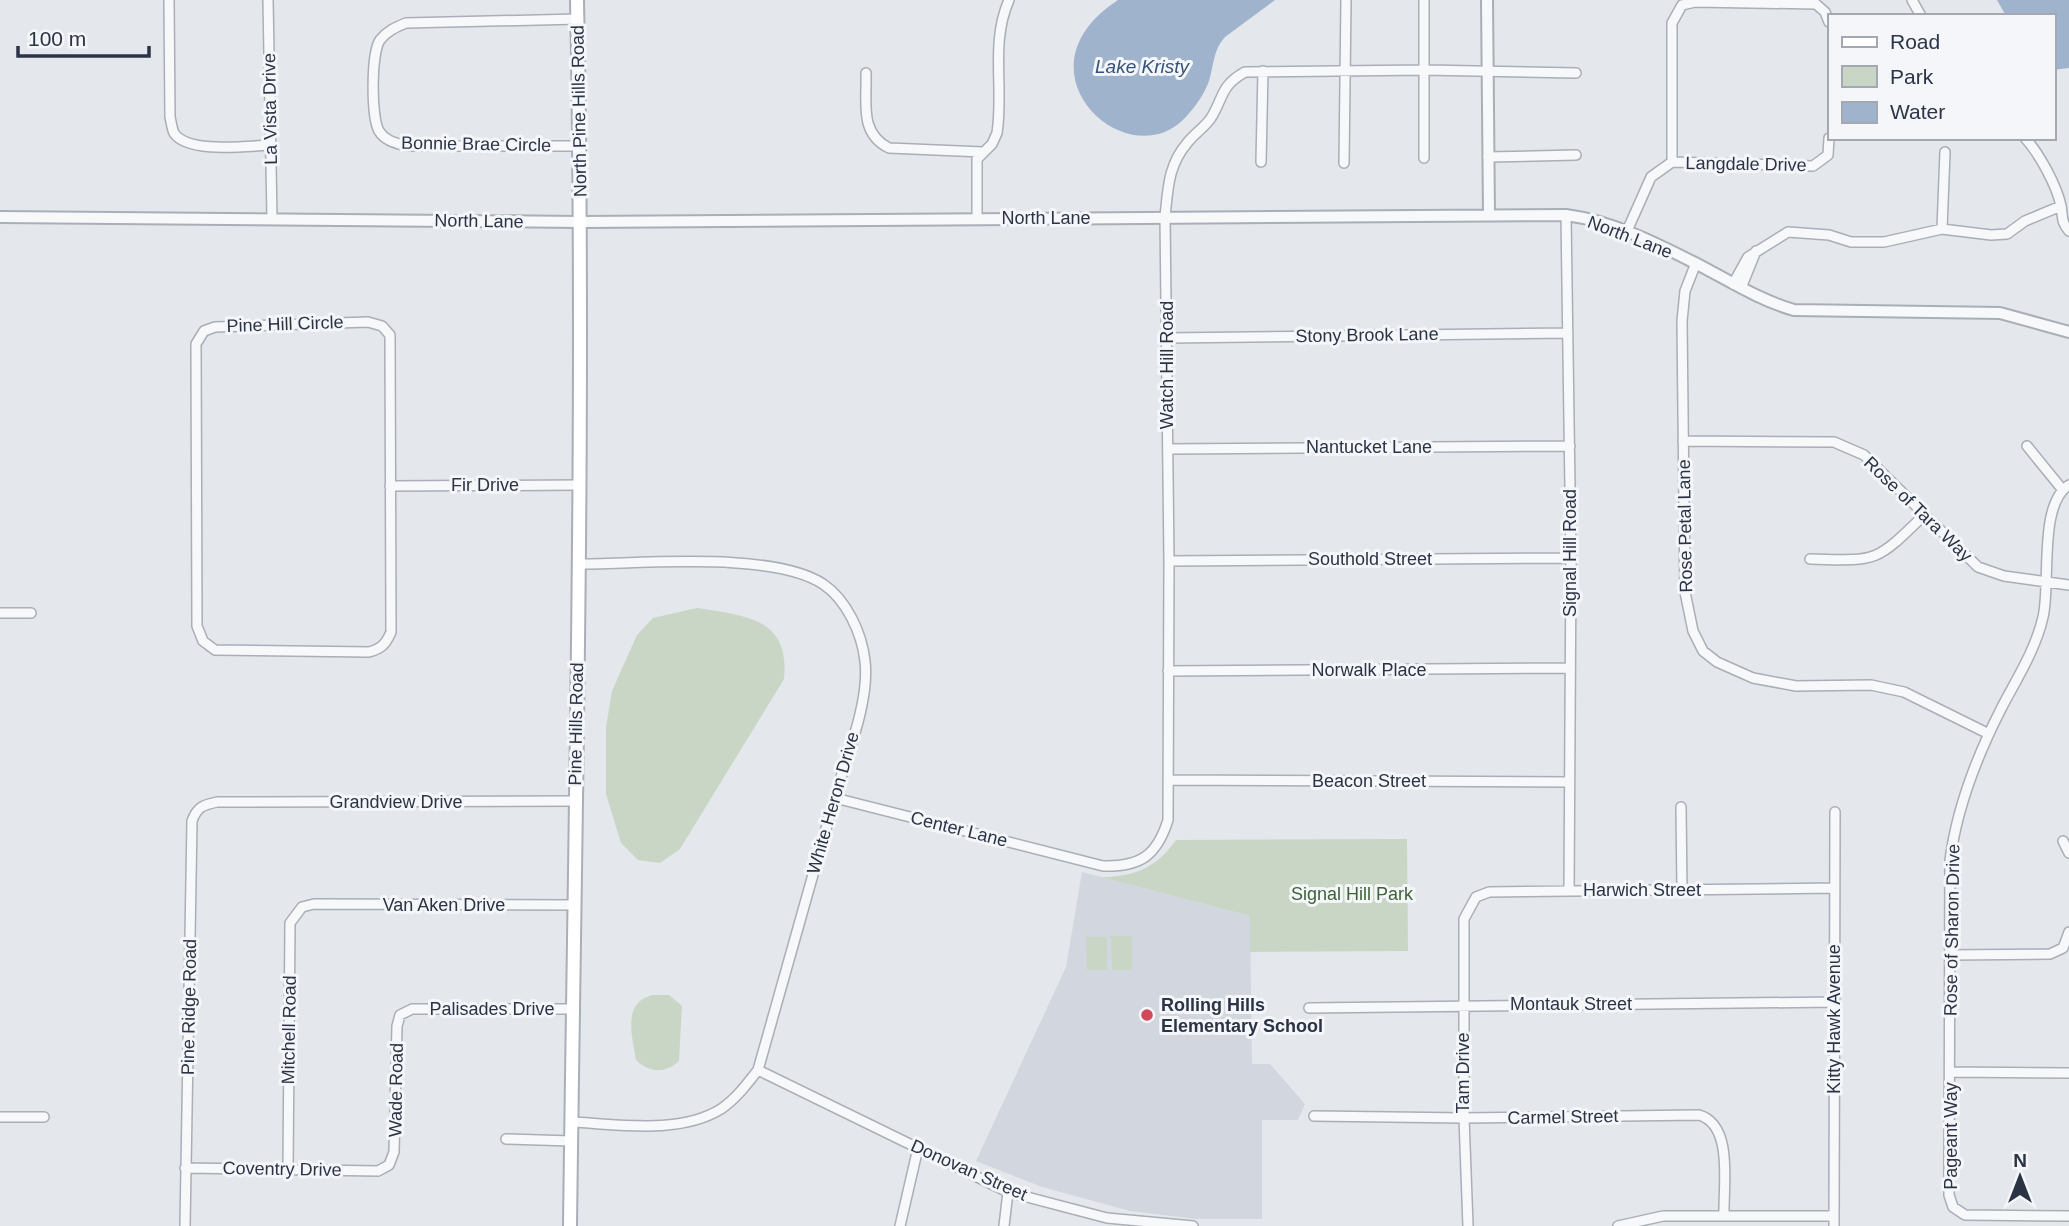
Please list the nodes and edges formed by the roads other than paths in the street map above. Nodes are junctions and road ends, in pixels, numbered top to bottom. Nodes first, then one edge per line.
1 (169, 0) edge
2 (268, 0) edge
3 (577, 0) edge
4 (1009, 0) edge
5 (1346, 0) edge
6 (1424, 0) edge
7 (1487, 0) edge
8 (578, 19) junction
9 (1828, 20) edge
10 (1347, 70) junction
11 (1425, 70) junction
12 (1262, 71) junction
13 (866, 73) dead end
14 (1576, 73) dead end
15 (1488, 74) junction
16 (1829, 140) edge
17 (2027, 140) edge
18 (270, 145) junction
19 (580, 146) junction
20 (983, 152) junction
21 (1945, 152) dead end
22 (1576, 155) dead end
23 (1488, 157) junction
24 (1424, 158) dead end
25 (1261, 162) dead end
26 (1672, 162) junction
27 (1344, 163) dead end
28 (2065, 210) edge
29 (1489, 215) junction
30 (1566, 215) junction
31 (0, 217) edge
32 (1165, 217) junction
33 (272, 218) junction
34 (977, 218) junction
35 (581, 222) junction
36 (1942, 229) junction
37 (1627, 231) junction
38 (2069, 231) edge
39 (1696, 264) junction
40 (1737, 286) junction
41 (2069, 316) edge
42 (2066, 330) edge
43 (1568, 333) junction
44 (1167, 338) junction
45 (1683, 441) junction
46 (1570, 446) junction
47 (2027, 446) dead end
48 (1168, 449) junction
49 (580, 485) junction
50 (390, 486) junction
51 (2066, 487) edge
52 (1924, 515) junction
53 (1571, 558) junction
54 (1810, 559) dead end
55 (1170, 561) junction
56 (578, 564) junction
57 (2047, 584) junction
58 (2069, 585) edge
59 (0, 613) edge
60 (31, 613) dead end
61 (1569, 668) junction
62 (1168, 671) junction
63 (1989, 734) junction
64 (1169, 780) junction
65 (1569, 782) junction
66 (835, 797) junction
67 (575, 801) junction
68 (216, 802) joint
69 (1681, 807) dead end
70 (1835, 812) dead end
71 (2063, 841) dead end
72 (2069, 853) edge
73 (1083, 861) joint
74 (1835, 888) junction
75 (1682, 890) junction
76 (1569, 891) junction
77 (314, 904) joint
78 (573, 905) junction
79 (1464, 919) joint
80 (2069, 932) edge
81 (1949, 955) junction
82 (1834, 1002) junction
83 (1463, 1005) junction
84 (1309, 1008) dead end
85 (412, 1009) joint
86 (573, 1009) junction
87 (758, 1070) junction
88 (1951, 1072) junction
89 (2069, 1073) edge
90 (1314, 1116) dead end
91 (0, 1117) edge
92 (44, 1117) dead end
93 (1464, 1118) junction
94 (571, 1122) junction
95 (506, 1139) dead end
96 (571, 1141) junction
97 (918, 1148) junction
98 (185, 1168) junction
99 (288, 1169) junction
100 (378, 1171) joint
101 (1008, 1192) junction
102 (1724, 1216) junction
103 (2069, 1216) edge
104 (1834, 1221) edge
105 (185, 1226) edge
106 (570, 1226) edge
107 (900, 1226) edge
108 (1004, 1226) edge
109 (1194, 1226) edge
110 (1468, 1226) edge
111 (1618, 1226) edge

1 - 18 street
2 - 18 street, La Vista Drive
3 - 8 main road, North Pine Hills Road
4 - 20 street
5 - 10 street
6 - 11 street
7 - 15 street
8 - 19 main road, North Pine Hills Road
8 - 19 street, Bonnie Brae Circle
9 - 26 street
10 - 11 street, Watch Hill Road
10 - 12 street, Watch Hill Road
10 - 27 street
11 - 15 street, Watch Hill Road
11 - 24 street
12 - 25 street
12 - 32 street, Watch Hill Road
13 - 20 street
14 - 15 street, Watch Hill Road
15 - 23 street
16 - 26 street, Langdale Drive
17 - 28 street
18 - 33 street, La Vista Drive
19 - 35 main road, North Pine Hills Road
20 - 34 street
21 - 36 street
22 - 23 street
23 - 29 street
26 - 37 street, Langdale Drive
28 - 36 street
28 - 38 street
29 - 30 street, North Lane
29 - 32 street, North Lane
30 - 37 street, North Lane
30 - 43 street, Signal Hill Road
31 - 33 street, North Lane
32 - 34 street, North Lane
32 - 44 street, Watch Hill Road
33 - 35 street, North Lane
34 - 35 street, North Lane
35 - 49 main road, Pine Hills Road
36 - 40 street
37 - 39 street, North Lane
39 - 40 street, North Lane
39 - 45 street, Rose Petal Lane
40 - 42 street, North Lane
41 - 42 street
43 - 44 street, Stony Brook Lane
43 - 46 street, Signal Hill Road
44 - 48 street, Watch Hill Road
45 - 52 street, Rose of Tara Way
45 - 63 street, Rose Petal Lane
46 - 48 street, Nantucket Lane
46 - 53 street, Signal Hill Road
47 - 51 street
48 - 55 street, Watch Hill Road
49 - 50 street, Fir Drive
49 - 56 main road, Pine Hills Road
50 - 50 street, Pine Hill Circle
51 - 57 street, Rose of Sharon Drive
52 - 54 street
52 - 57 street, Rose of Tara Way
53 - 55 street, Southold Street
53 - 61 street, Signal Hill Road
55 - 62 street, Watch Hill Road
56 - 66 street, White Heron Drive
56 - 67 main road, Pine Hills Road
57 - 58 street, Rose of Tara Way
57 - 63 street, Rose of Sharon Drive
59 - 60 street
61 - 62 street, Norwalk Place
61 - 65 street, Signal Hill Road
62 - 64 street, Watch Hill Road
63 - 81 street, Rose of Sharon Drive
64 - 65 street, Beacon Street
64 - 73 street, Watch Hill Road
65 - 76 street, Signal Hill Road
66 - 73 street, Center Lane
66 - 87 street, White Heron Drive
67 - 68 street, Grandview Drive
67 - 78 main road, Pine Hills Road
68 - 98 street, Pine Ridge Road
69 - 75 street
70 - 74 street, Kitty Hawk Avenue
71 - 72 street
74 - 75 street, Harwich Street
74 - 82 street, Kitty Hawk Avenue
75 - 76 street, Harwich Street
76 - 79 street, Harwich Street
77 - 78 street, Van Aken Drive
77 - 99 street, Mitchell Road
78 - 86 main road, Pine Hills Road
79 - 83 street, Tam Drive
80 - 81 street
81 - 88 street, Rose of Sharon Drive
82 - 83 street, Montauk Street
82 - 104 street, Kitty Hawk Avenue
83 - 84 street, Montauk Street
83 - 93 street, Tam Drive
85 - 86 street, Palisades Drive
85 - 100 street, Wade Road
86 - 94 main road, Pine Hills Road
87 - 94 street, White Heron Drive
87 - 97 street, Donovan Street
88 - 89 street
88 - 103 street, Pageant Way
90 - 93 street, Carmel Street
91 - 92 street
93 - 102 street, Carmel Street
93 - 110 street, Tam Drive
94 - 96 main road, Pine Hills Road
95 - 96 street
96 - 106 main road, Pine Hills Road
97 - 101 street, Donovan Street
97 - 107 street
98 - 99 street, Coventry Drive
98 - 105 street, Pine Ridge Road
99 - 100 street, Coventry Drive
101 - 108 street
101 - 109 street, Donovan Street
102 - 104 street
102 - 111 street

